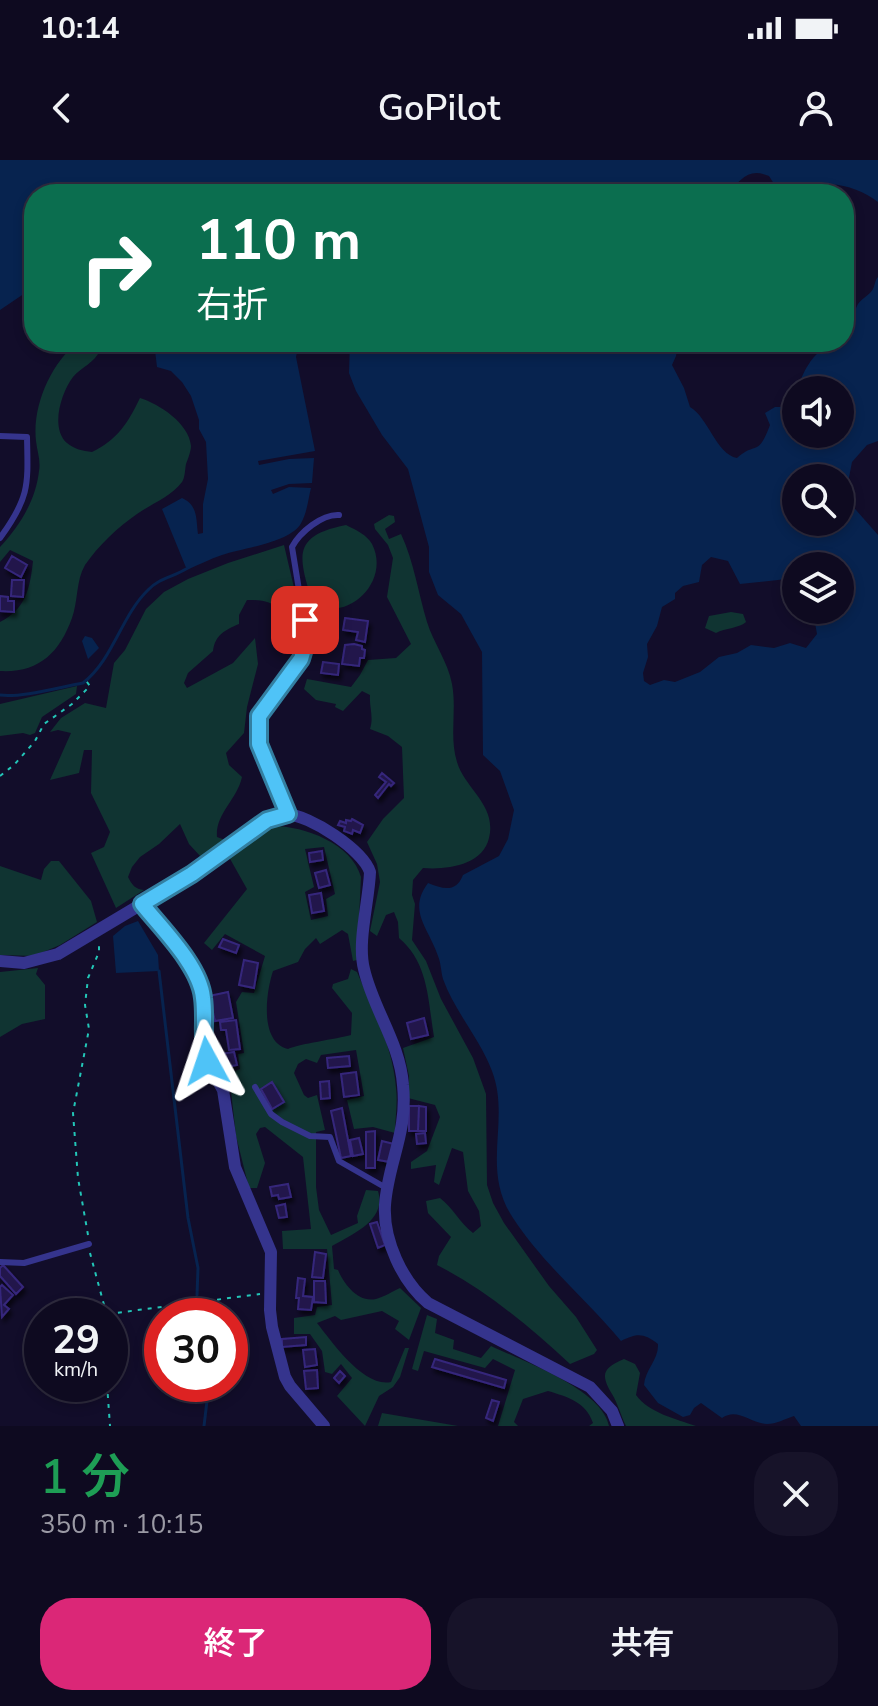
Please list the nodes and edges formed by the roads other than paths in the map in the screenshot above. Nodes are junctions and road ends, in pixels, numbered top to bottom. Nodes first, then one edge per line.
1 (0, 436) edge
2 (339, 515) dead end
3 (4, 526) edge
4 (0, 538) edge
5 (288, 814) junction
6 (142, 904) junction
7 (0, 961) edge
8 (255, 1087) dead end
9 (388, 1189) junction
10 (89, 1244) road end
11 (0, 1262) edge
12 (324, 1426) edge
13 (618, 1426) edge

1 - 3 lane
2 - 5 lane
3 - 4 lane
5 - 6 street
5 - 9 street
6 - 7 street
6 - 12 street
8 - 9 lane
9 - 13 street
10 - 11 lane

